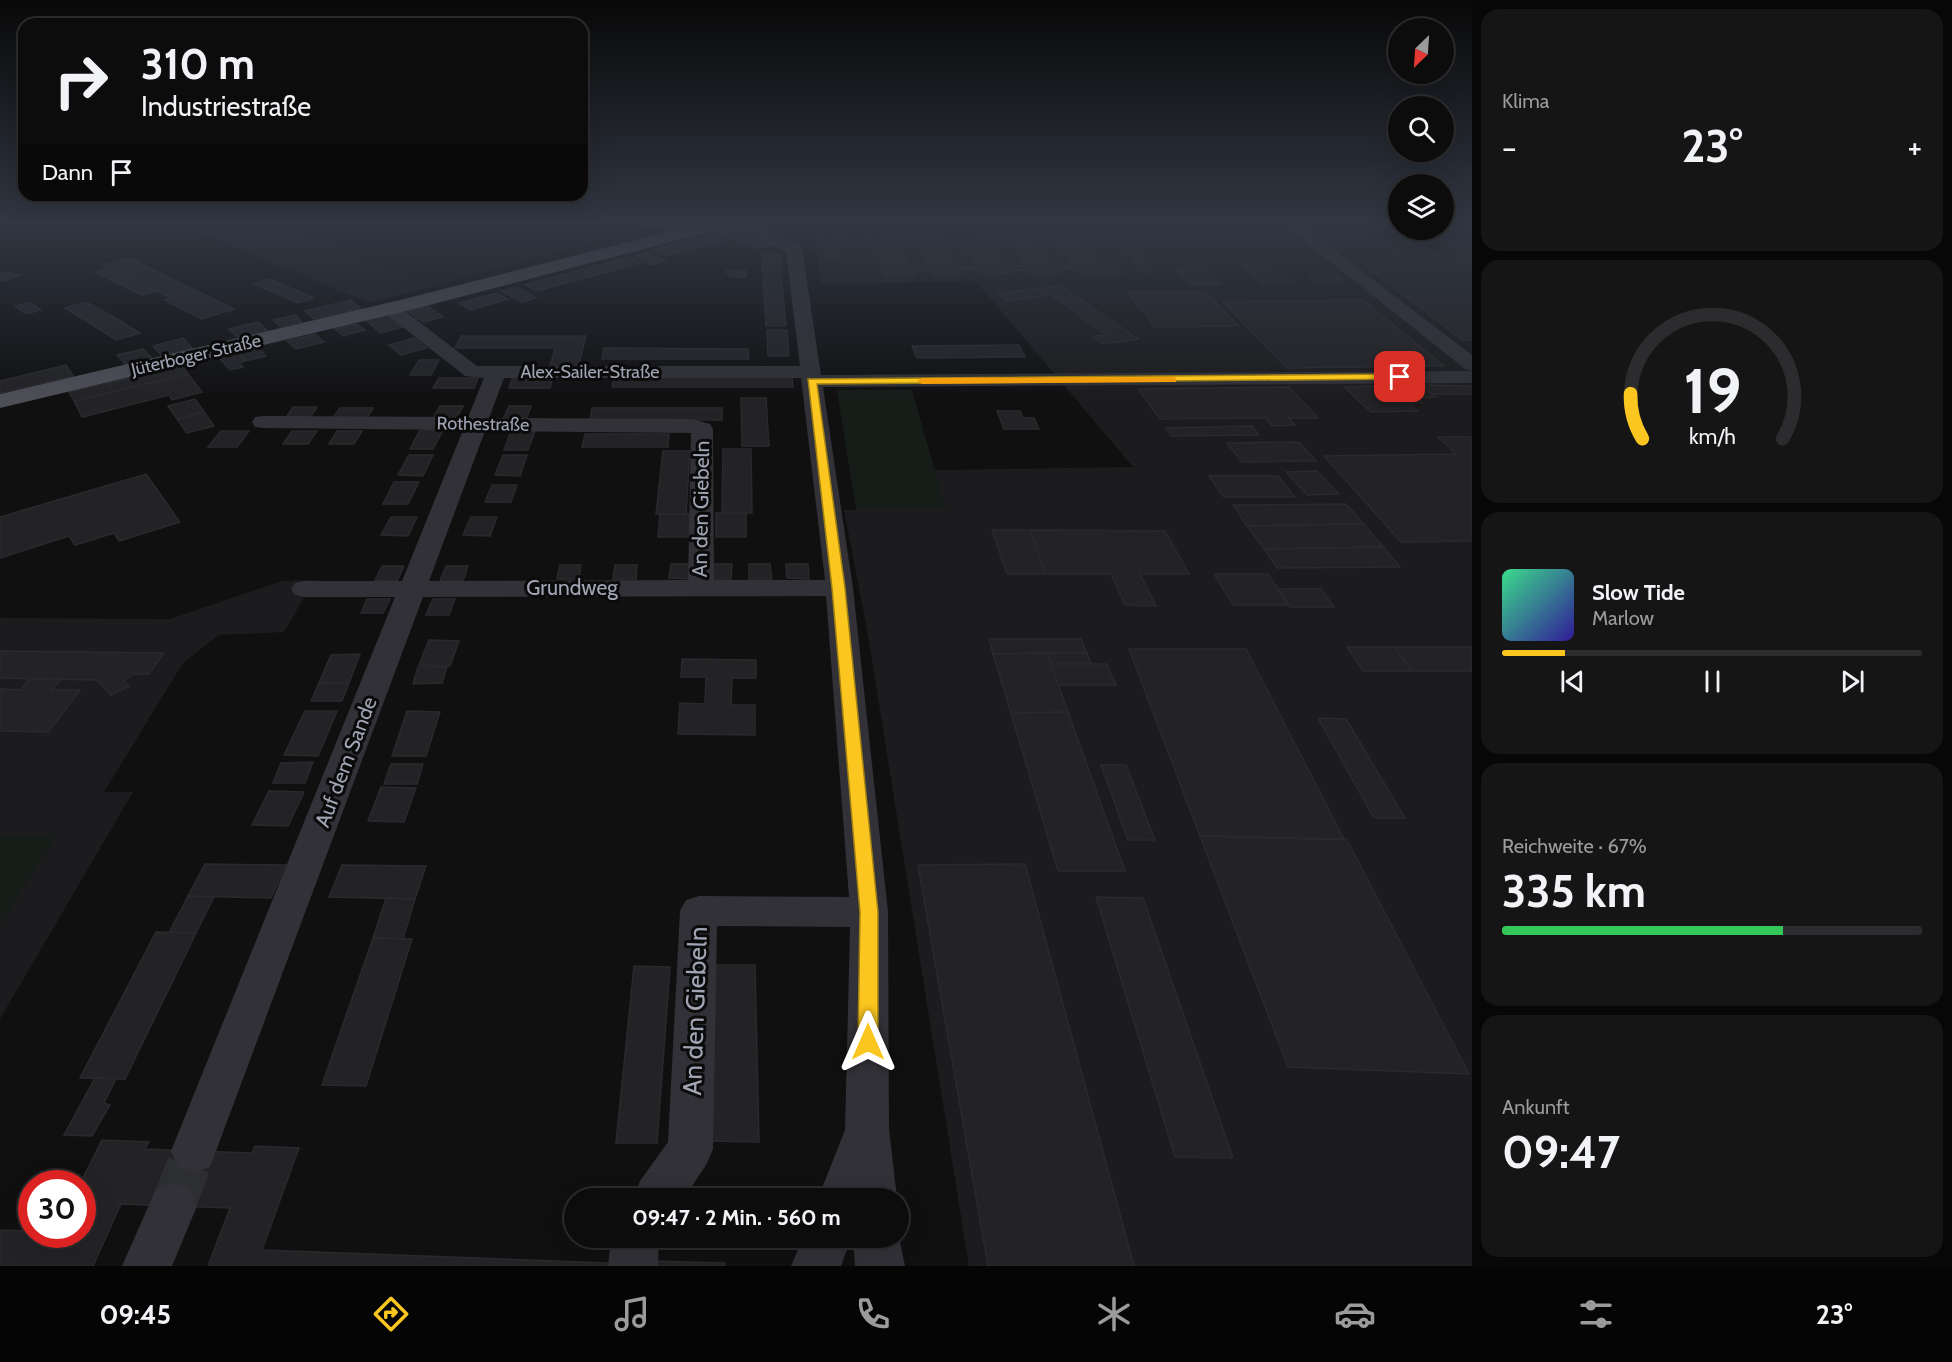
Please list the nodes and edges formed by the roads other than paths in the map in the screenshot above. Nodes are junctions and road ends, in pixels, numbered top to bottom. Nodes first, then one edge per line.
1 (499, 281) edge
2 (798, 281) edge
3 (1364, 281) edge
4 (391, 309) junction
5 (1472, 365) edge
6 (496, 373) junction
7 (1472, 376) edge
8 (811, 377) junction
9 (0, 401) edge
10 (263, 422) dead end
11 (477, 423) junction
12 (702, 429) joint
13 (414, 588) junction
14 (839, 588) junction
15 (305, 589) dead end
16 (701, 589) junction
17 (869, 912) junction
18 (867, 1129) junction
19 (194, 1151) tunnel mouth
20 (664, 1188) edge
21 (845, 1188) edge
22 (873, 1188) edge
23 (173, 1206) tunnel mouth
24 (634, 1248) edge
25 (823, 1248) edge
26 (879, 1248) edge
27 (147, 1266) edge
28 (633, 1266) edge
29 (816, 1266) edge
30 (880, 1266) edge

1 - 4 main road, Jüterboger Straße
2 - 8 street
3 - 5 street
4 - 6 street, Alex-Sailer-Straße
4 - 9 main road, Jüterboger Straße
6 - 8 street, Alex-Sailer-Straße
6 - 11 street, Auf dem Sande
7 - 8 street, Alex-Sailer-Straße
8 - 14 street
10 - 11 street, Rothestraße
11 - 12 street, Rothestraße
11 - 13 street, Auf dem Sande
12 - 16 street, An den Giebeln
13 - 15 street, Grundweg
13 - 16 street, Grundweg
13 - 19 street, Auf dem Sande
14 - 16 street, Grundweg
14 - 17 street
17 - 18 street
17 - 20 street, An den Giebeln
18 - 21 street
18 - 22 street
23 - 27 street
24 - 28 street
25 - 29 street
26 - 30 street

